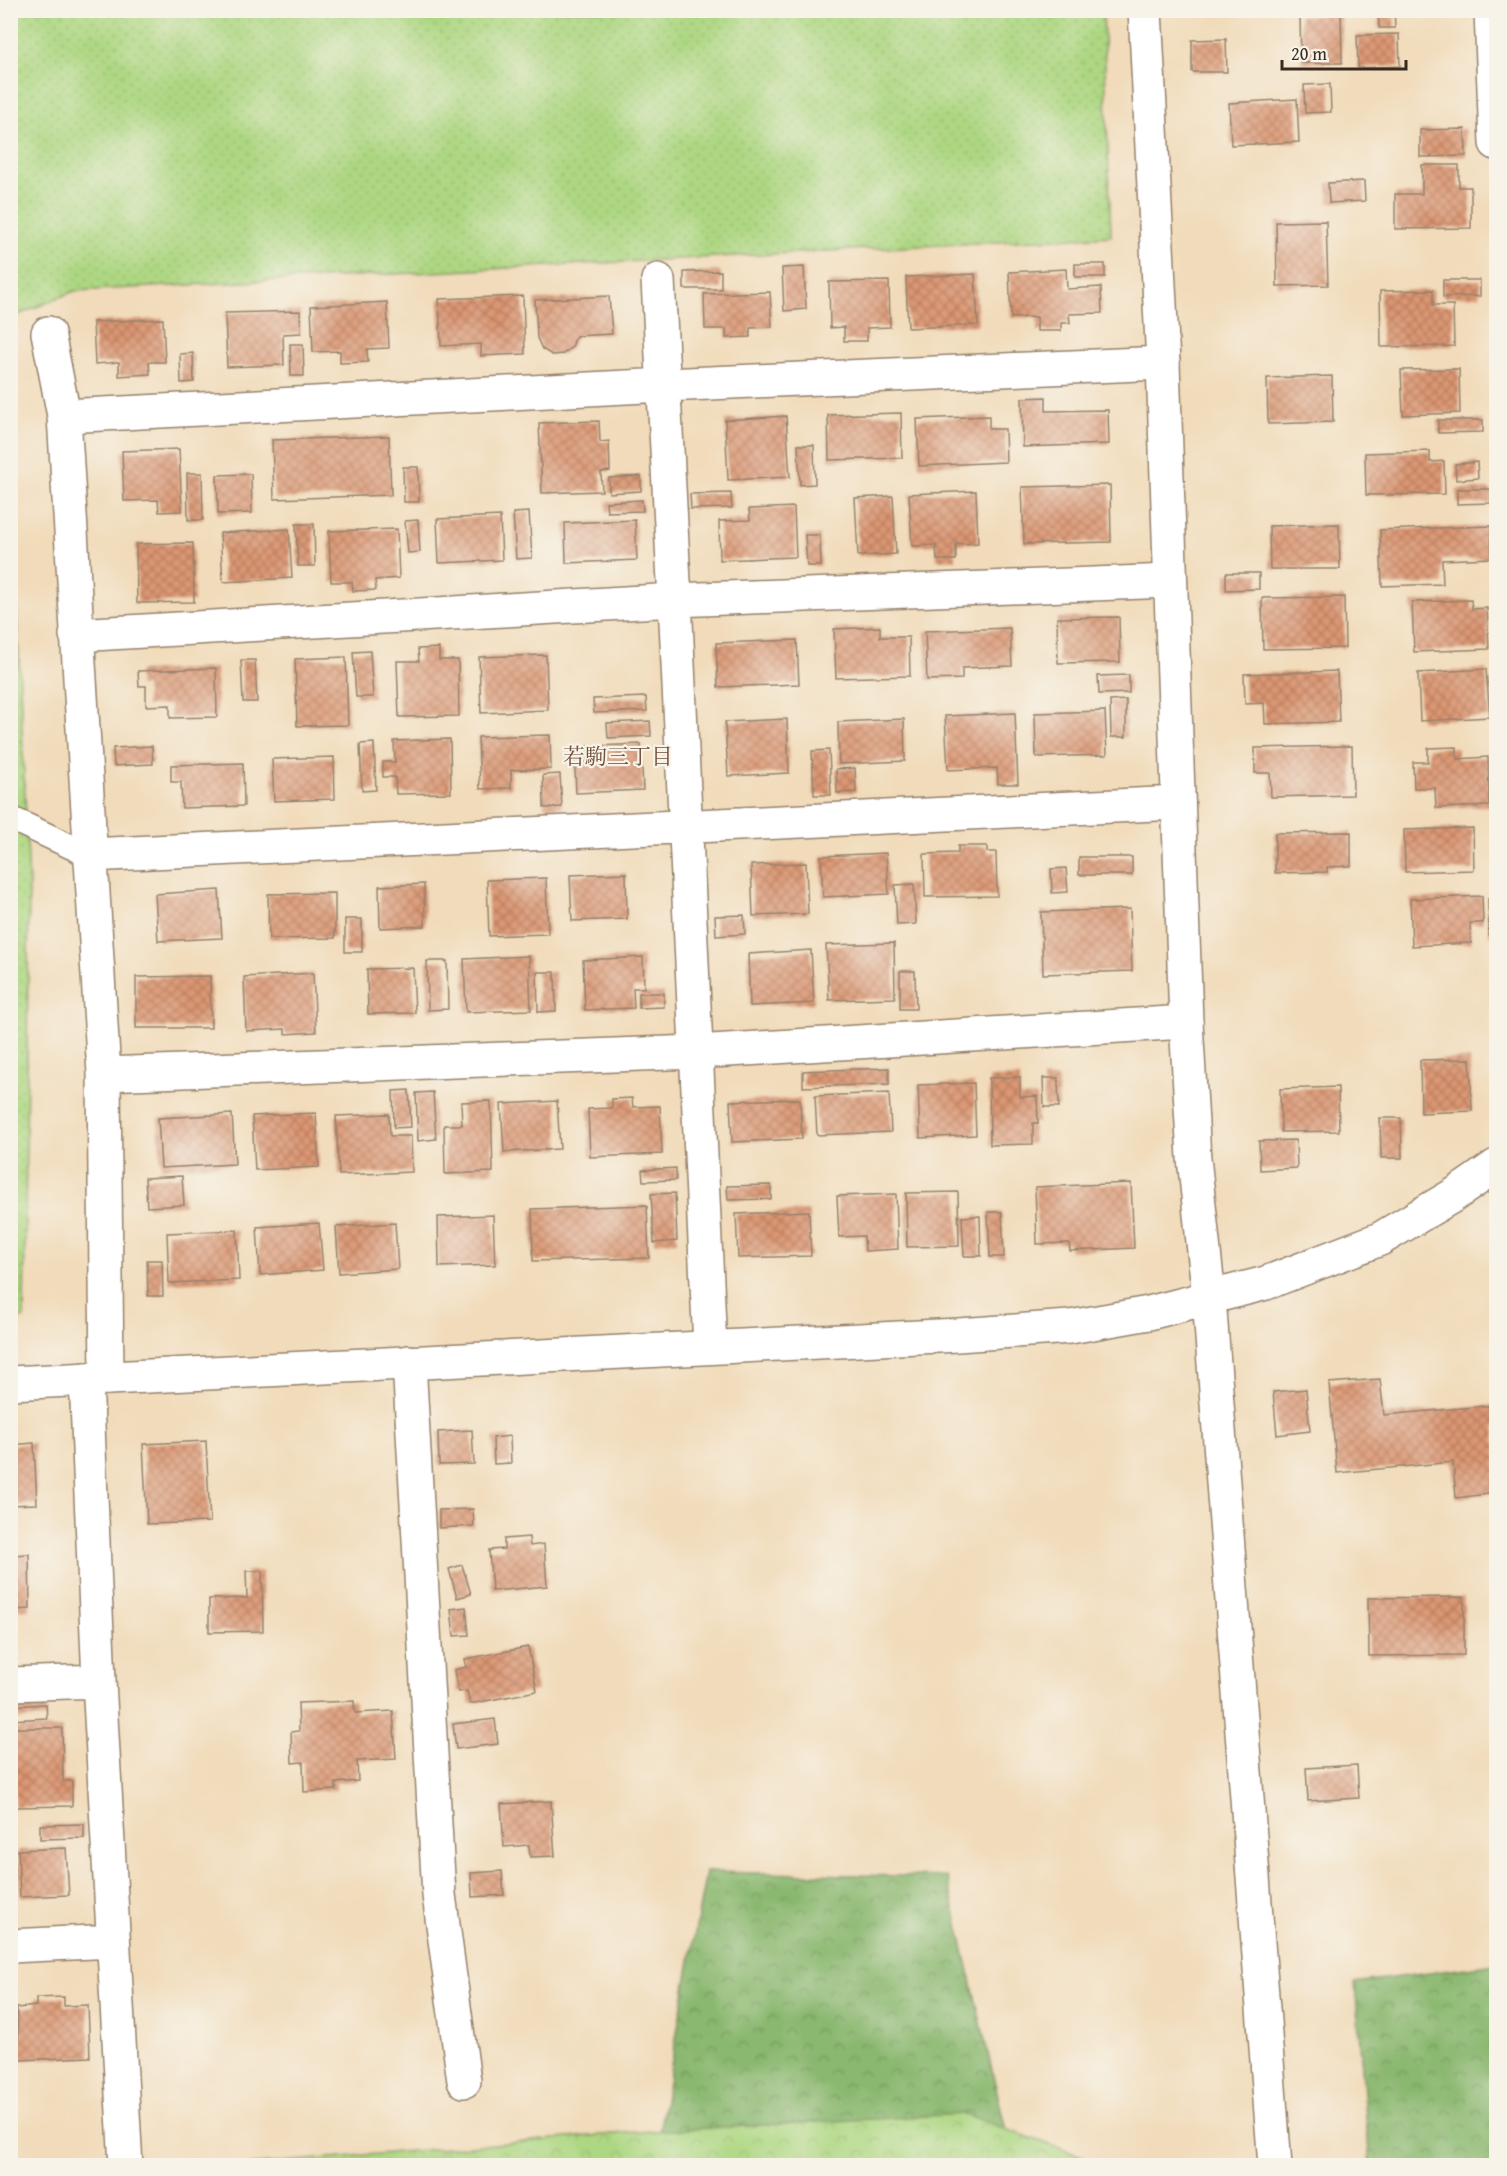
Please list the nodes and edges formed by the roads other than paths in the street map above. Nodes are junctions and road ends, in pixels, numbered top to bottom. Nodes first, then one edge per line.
1 (1145, 10) edge
2 (1491, 10) edge
3 (1497, 143) edge
4 (658, 280) dead end
5 (48, 333) dead end
6 (1163, 363) junction
7 (665, 385) junction
8 (64, 416) junction
9 (1170, 581) junction
10 (675, 600) junction
11 (76, 635) junction
12 (1178, 803) junction
13 (10, 818) edge
14 (684, 826) junction
15 (89, 855) junction
16 (1186, 1022) junction
17 (695, 1052) junction
18 (104, 1074) junction
19 (1497, 1166) edge
20 (1209, 1298) junction
21 (710, 1347) junction
22 (408, 1362) junction
23 (96, 1378) junction
24 (10, 1383) edge
25 (99, 1681) junction
26 (10, 1684) edge
27 (113, 1941) junction
28 (10, 1946) edge
29 (464, 2081) dead end
30 (126, 2166) edge
31 (1275, 2166) edge

1 - 6 street
2 - 3 street
4 - 7 street
5 - 8 street
6 - 7 street
6 - 9 street
7 - 8 street
7 - 10 street
8 - 11 street
9 - 10 street
9 - 12 street
10 - 11 street
10 - 14 street
11 - 15 street
12 - 14 street
12 - 16 street
13 - 15 lane
14 - 15 street
14 - 17 street
15 - 18 street
16 - 17 street
16 - 20 street
17 - 18 street
17 - 21 street
18 - 23 street
19 - 20 street
20 - 21 street
20 - 31 street
21 - 22 street
22 - 23 street
22 - 29 street
23 - 24 street
23 - 25 street
25 - 26 street
25 - 27 street
27 - 28 street
27 - 30 street

